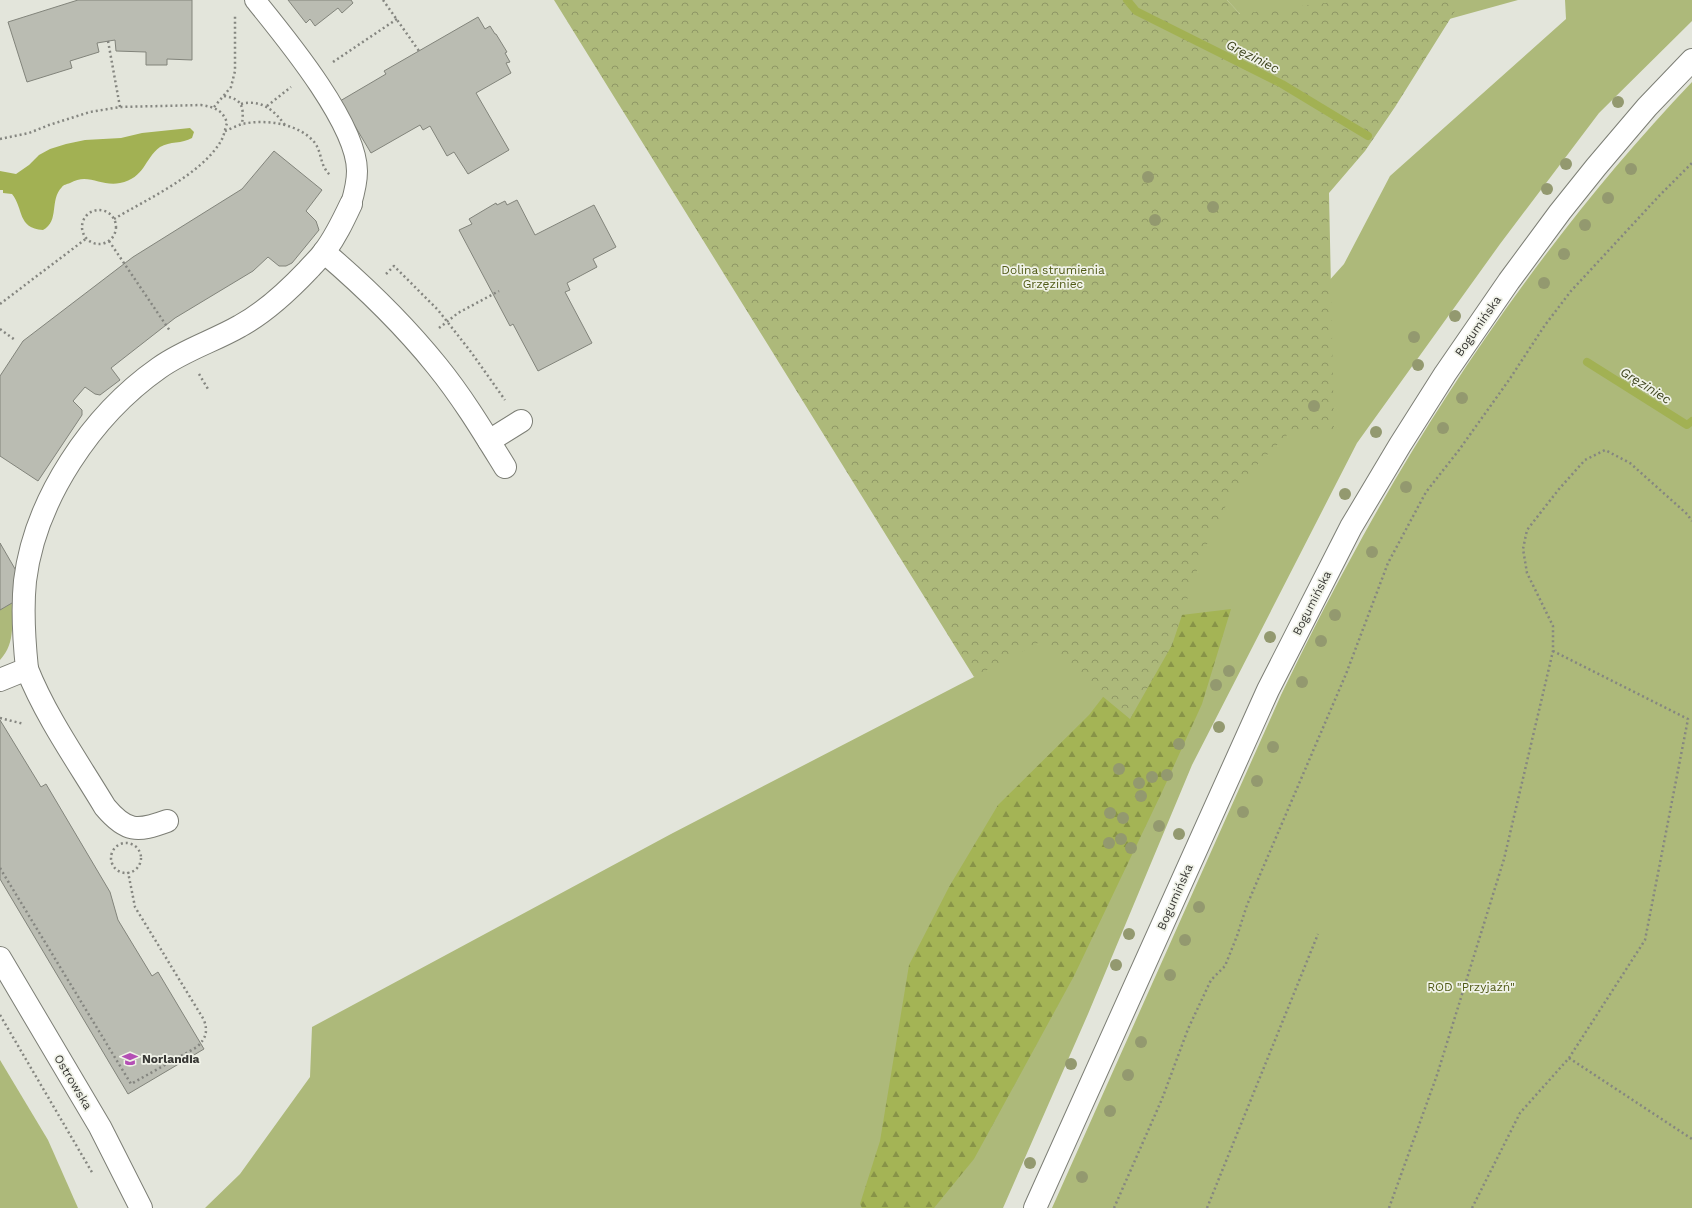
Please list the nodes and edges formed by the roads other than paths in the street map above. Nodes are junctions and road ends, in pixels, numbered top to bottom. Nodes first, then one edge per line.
1 (255, 0) edge
2 (1692, 60) edge
3 (351, 204) joint
4 (324, 252) junction
5 (521, 421) dead end
6 (489, 441) junction
7 (505, 467) dead end
8 (27, 669) junction
9 (0, 680) edge
10 (167, 821) dead end
11 (0, 958) edge
12 (141, 1208) edge
13 (1035, 1208) edge

1 - 3 street
2 - 13 street, Bogumińska
3 - 4 street
4 - 6 street
4 - 8 street
5 - 6 street
6 - 7 street
8 - 9 street
8 - 10 street
11 - 12 street, Ostrowska

